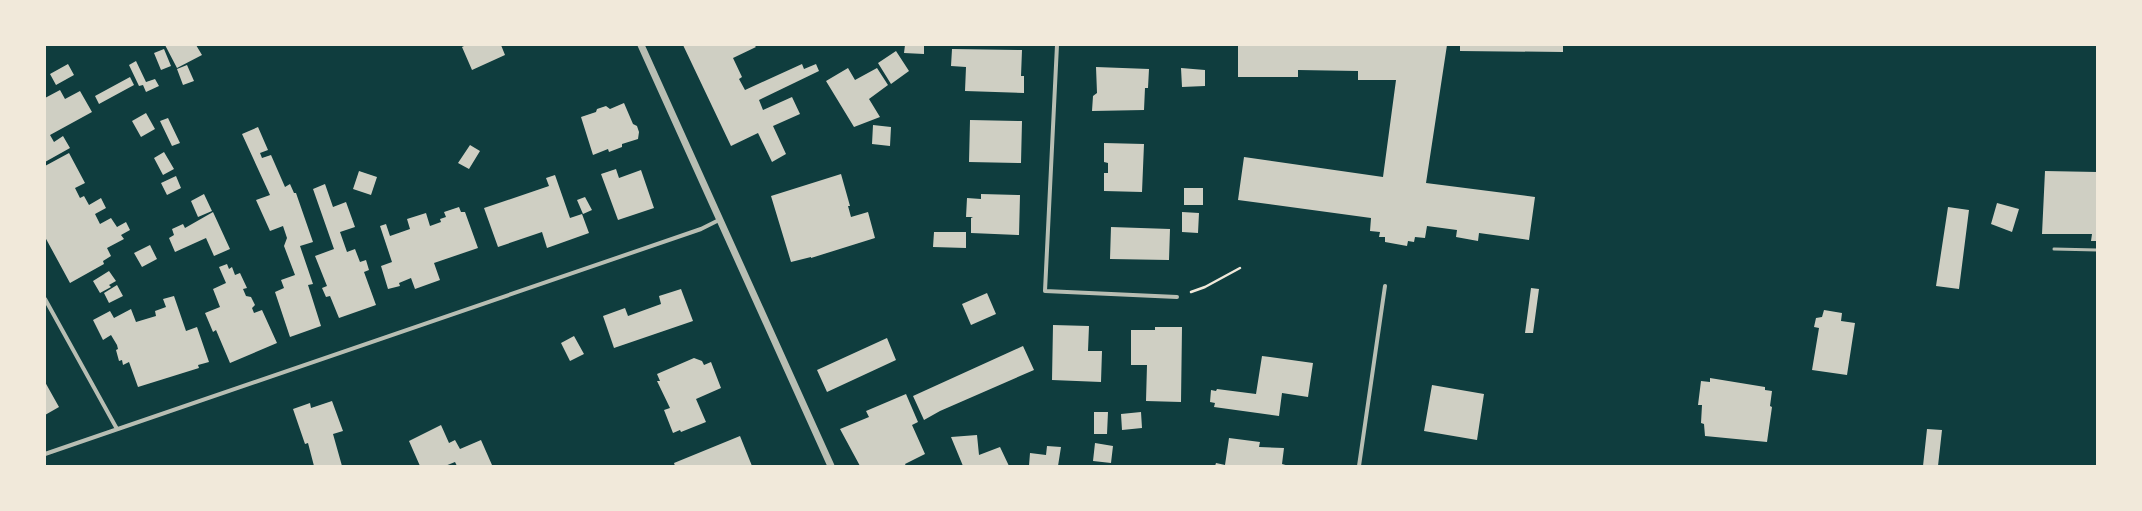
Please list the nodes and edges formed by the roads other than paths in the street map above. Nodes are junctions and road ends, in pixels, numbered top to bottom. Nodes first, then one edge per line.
1 (641, 45) edge
2 (1057, 45) edge
3 (720, 220) junction
4 (2054, 248) dead end
5 (2097, 250) edge
6 (1385, 286) dead end
7 (1177, 297) road end
8 (45, 299) edge
9 (117, 429) junction
10 (45, 454) edge
11 (832, 466) edge
12 (1359, 466) edge

1 - 3 street
2 - 7 street
3 - 9 street
3 - 11 street
4 - 5 lane
6 - 12 street
8 - 9 street
9 - 10 street

